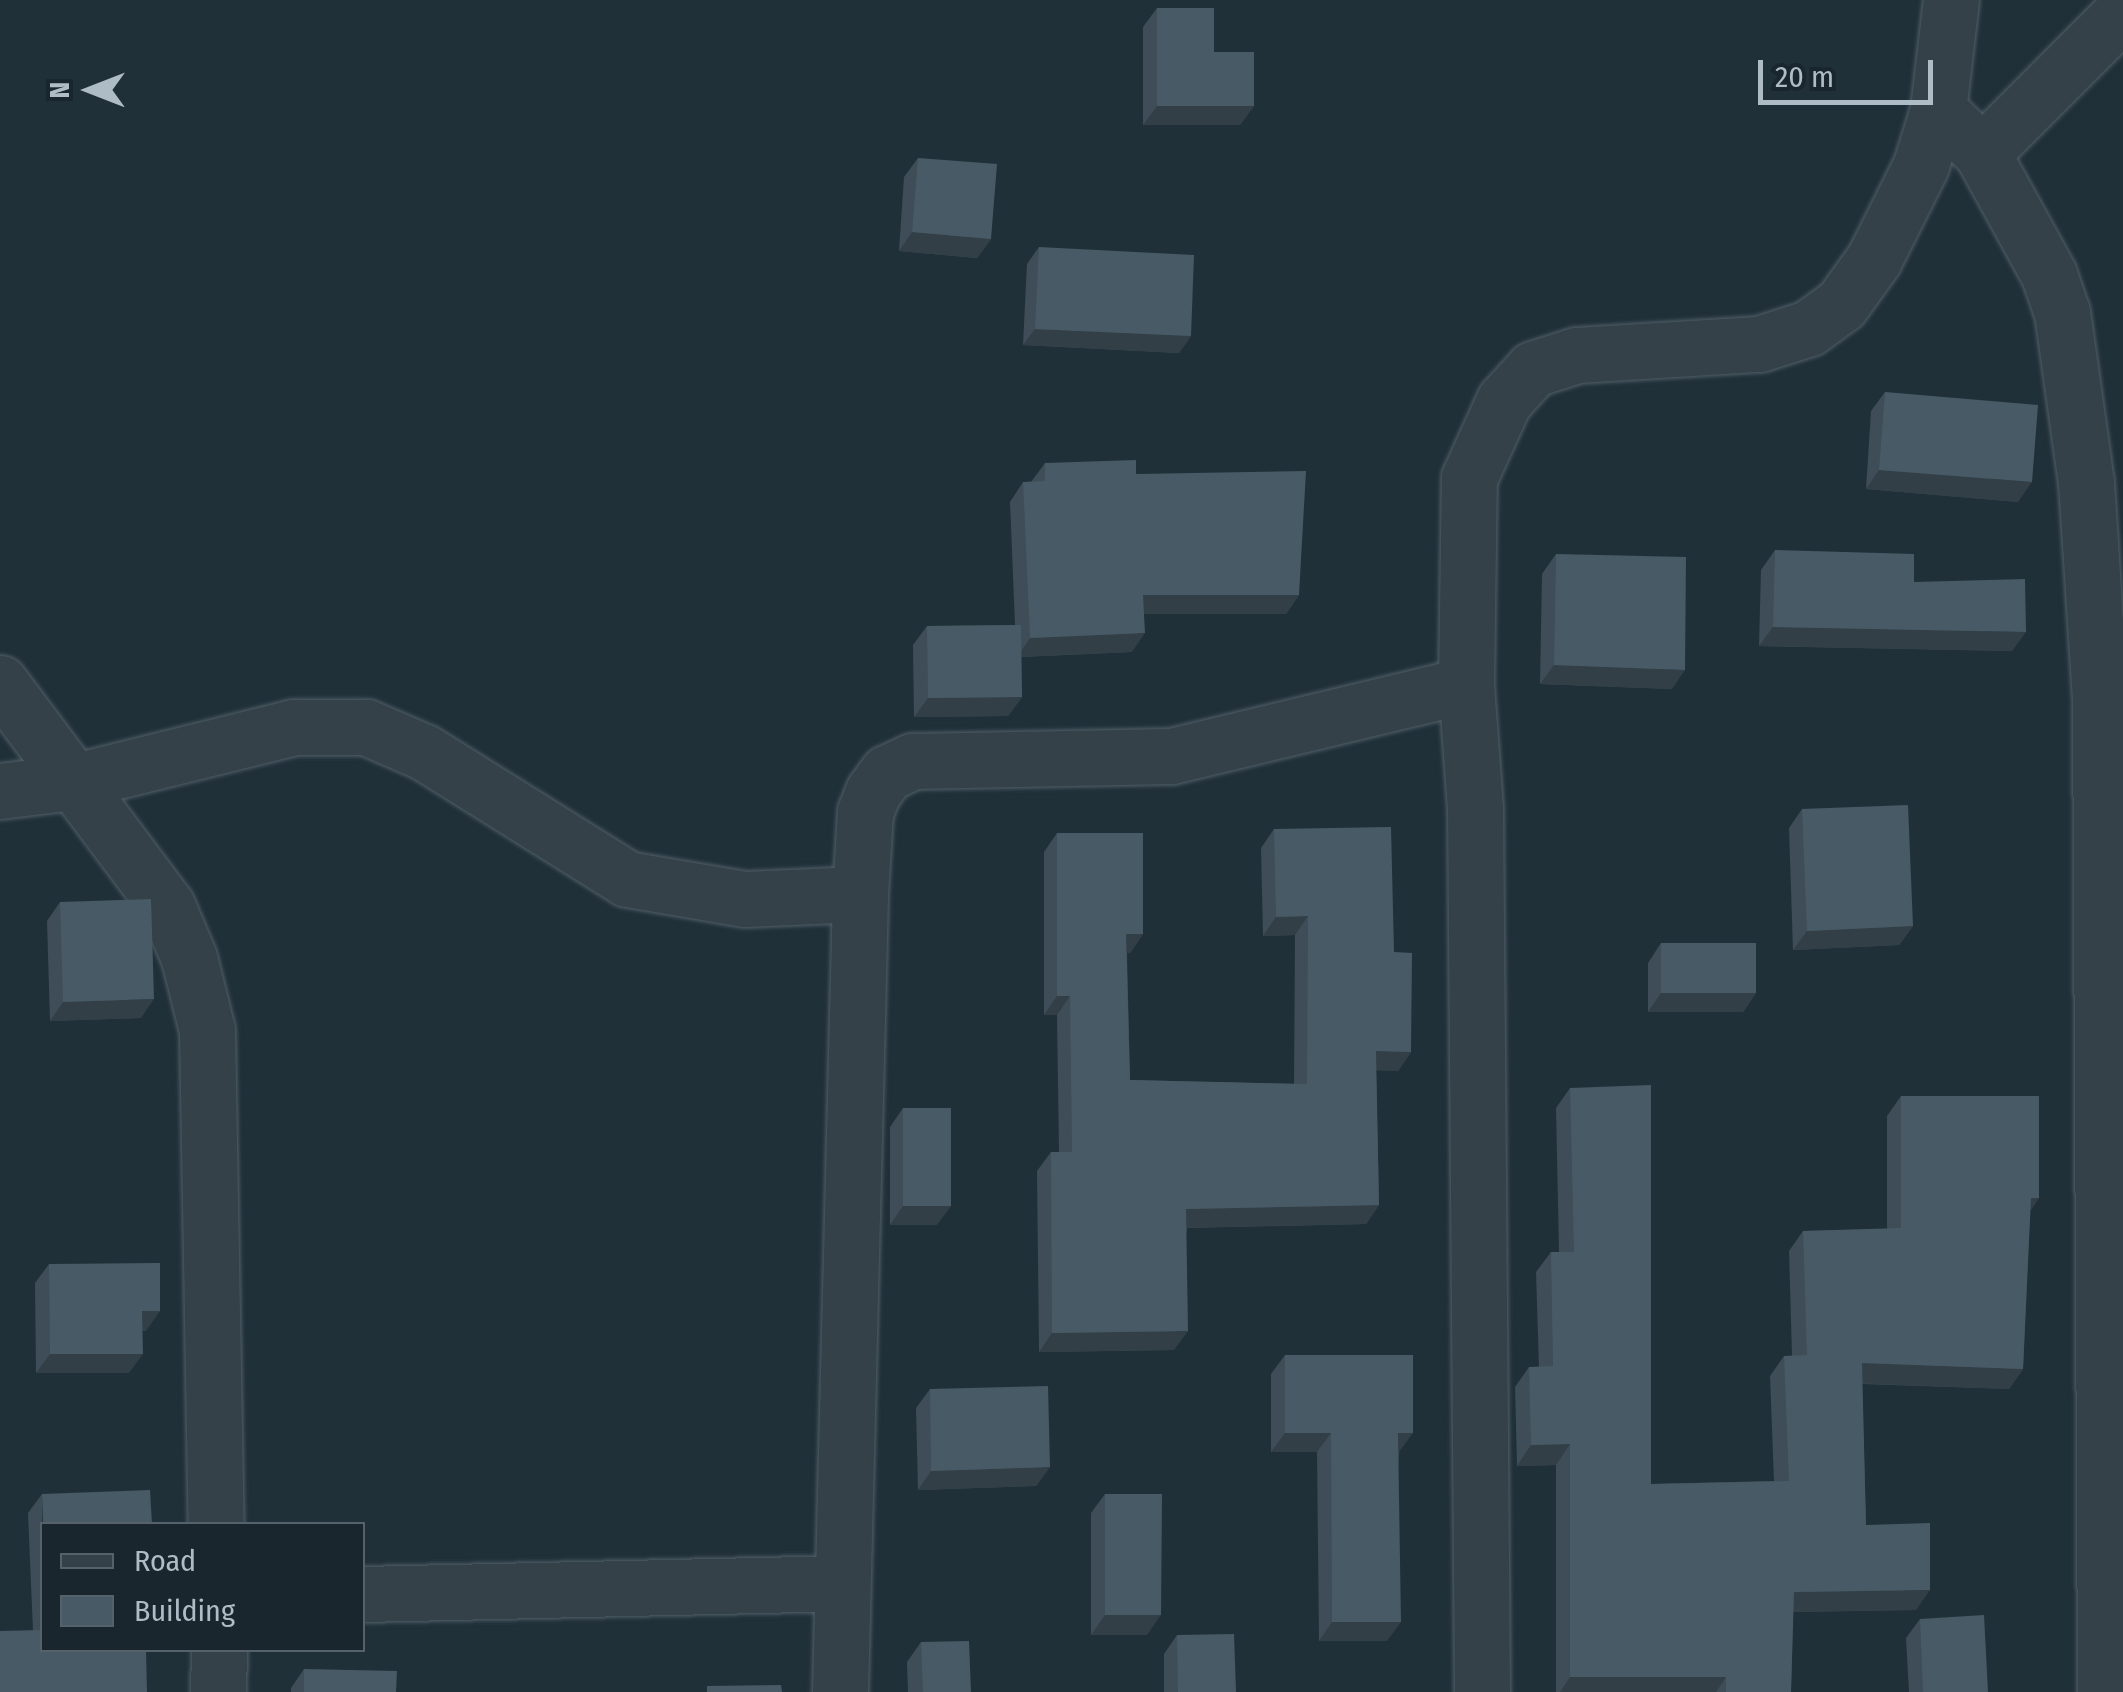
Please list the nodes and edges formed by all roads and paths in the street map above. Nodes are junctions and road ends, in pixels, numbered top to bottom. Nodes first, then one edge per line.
1 (1951, 0) edge
2 (2123, 12) edge
3 (1938, 110) junction
4 (1982, 153) junction
5 (0, 683) edge
6 (1466, 685) junction
7 (72, 782) junction
8 (0, 792) edge
9 (860, 894) junction
10 (216, 1522) edge
11 (838, 1583) junction
12 (365, 1594) edge
13 (219, 1652) edge
14 (218, 1692) edge
15 (840, 1692) edge
16 (1482, 1692) edge
17 (2105, 1692) edge

1 - 3 street
2 - 4 street
3 - 4 street
3 - 6 street
4 - 17 street
5 - 7 street
6 - 9 street
6 - 16 street
7 - 8 street
7 - 9 street
7 - 10 street
9 - 11 street
11 - 12 street
11 - 15 street
13 - 14 street

